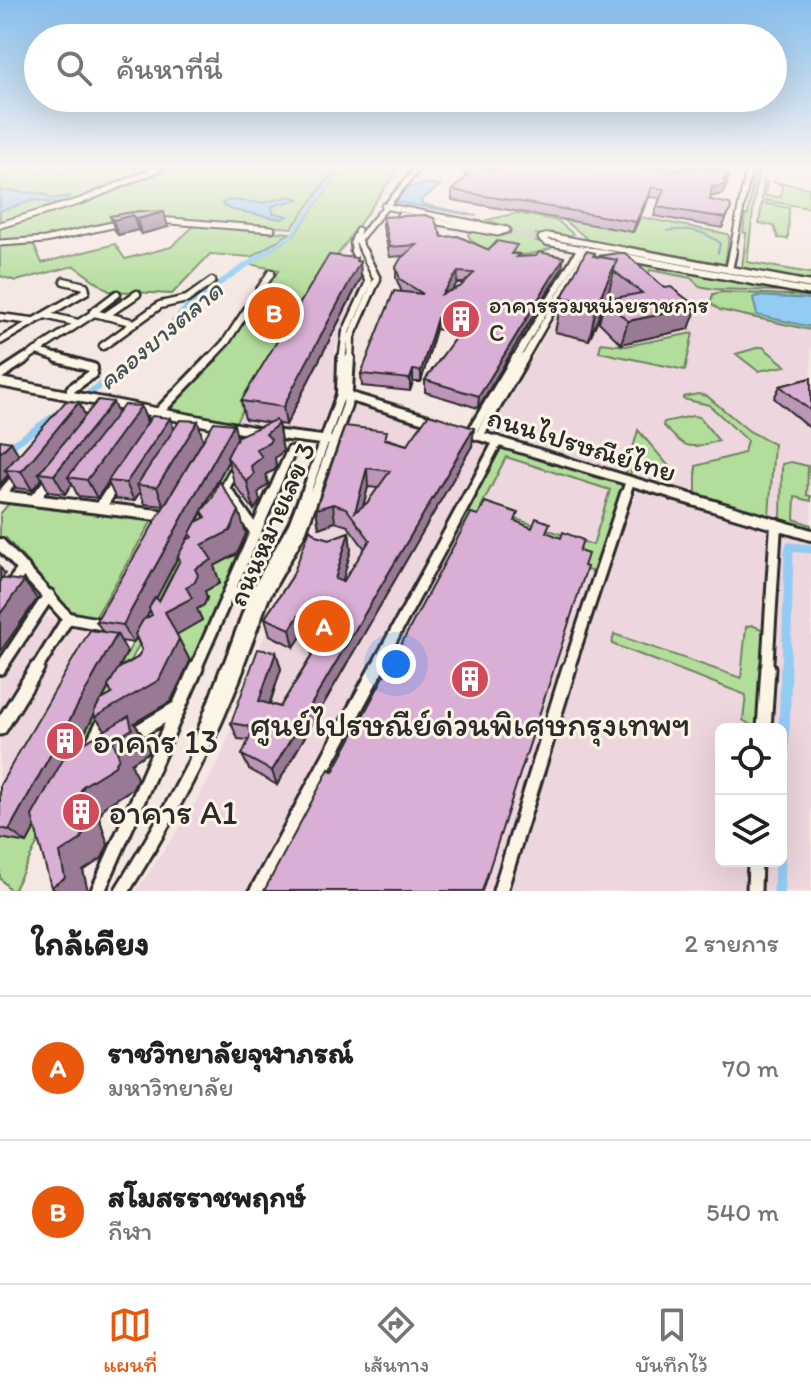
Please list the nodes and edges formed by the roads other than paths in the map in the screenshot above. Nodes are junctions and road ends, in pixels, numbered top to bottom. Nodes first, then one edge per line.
1 (381, 209) edge
2 (52, 210) edge
3 (387, 210) edge
4 (741, 210) edge
5 (402, 211) junction
6 (149, 219) edge
7 (127, 222) edge
8 (0, 225) edge
9 (272, 229) dead end
10 (494, 229) tunnel mouth
11 (549, 239) tunnel mouth
12 (0, 243) edge
13 (584, 249) junction
14 (666, 261) junction
15 (714, 270) junction
16 (729, 271) junction
17 (271, 273) dead end
18 (64, 281) dead end
19 (212, 281) dead end
20 (811, 288) edge
21 (117, 294) dead end
22 (137, 294) dead end
23 (94, 313) junction
24 (44, 315) junction
25 (105, 316) junction
26 (0, 317) edge
27 (32, 321) junction
28 (78, 323) junction
29 (135, 323) junction
30 (2, 338) edge
31 (103, 346) dead end
32 (36, 351) junction
33 (0, 375) edge
34 (0, 384) edge
35 (71, 389) dead end
36 (345, 396) junction
37 (154, 416) junction
38 (442, 425) edge
39 (457, 429) edge
40 (475, 434) junction
41 (498, 441) junction
42 (329, 444) junction
43 (291, 451) dead end
44 (240, 459) edge
45 (62, 464) edge
46 (21, 472) edge
47 (123, 473) edge
48 (630, 481) junction
49 (225, 488) junction
50 (0, 496) edge
51 (34, 500) junction
52 (100, 508) junction
53 (211, 515) edge
54 (776, 524) junction
55 (160, 530) edge
56 (256, 533) junction
57 (811, 535) edge
58 (0, 544) edge
59 (24, 568) junction
60 (230, 592) junction
61 (49, 595) junction
62 (255, 595) junction
63 (0, 600) edge
64 (113, 611) edge
65 (68, 618) junction
66 (0, 669) edge
67 (179, 706) junction
68 (111, 709) edge
69 (764, 723) edge
70 (0, 728) edge
71 (119, 743) edge
72 (107, 750) edge
73 (189, 777) junction
74 (755, 867) edge
75 (98, 891) edge
76 (122, 891) edge
77 (257, 891) edge
78 (500, 891) edge
79 (754, 891) edge

1 - 36 street, ถนนหมายเลข 3
2 - 8 street
3 - 5 street
4 - 16 street
5 - 5 street
5 - 10 street
6 - 9 street
7 - 12 street
11 - 14 street
13 - 14 street
13 - 14 street
13 - 40 street
14 - 15 street
15 - 16 street
15 - 20 street
16 - 20 street
17 - 37 street
18 - 24 street
19 - 29 street
21 - 23 street
22 - 25 street
23 - 25 street
23 - 28 street
24 - 27 street
24 - 28 street
25 - 29 street
26 - 27 street
27 - 30 street
28 - 32 street
29 - 31 street
32 - 33 street
32 - 35 street
34 - 37 street
36 - 38 street, ถนนไปรษณีย์ไทย
36 - 42 street, ถนนหมายเลข 3
37 - 42 street
39 - 40 street, ถนนไปรษณีย์ไทย
40 - 41 street, ถนนไปรษณีย์ไทย
41 - 48 street, ถนนไปรษณีย์ไทย
41 - 77 street
42 - 62 street, ถนนหมายเลข 3
42 - 73 street, ถนนหมายเลข 3
43 - 56 street
44 - 49 street
45 - 51 street
46 - 50 street
47 - 52 street
48 - 54 street, ถนนไปรษณีย์ไทย
48 - 78 street
49 - 53 street
49 - 56 street
50 - 51 street
51 - 52 street
52 - 55 street
54 - 57 street, ถนนไปรษณีย์ไทย
54 - 69 street
56 - 60 street
58 - 59 street
59 - 61 street
59 - 63 street
60 - 62 street
60 - 67 street
61 - 65 street
61 - 66 street
62 - 73 street, ถนนหมายเลข 3
64 - 65 street
65 - 70 street
67 - 71 street
67 - 75 street
68 - 72 street
73 - 76 street, ถนนหมายเลข 3
74 - 79 street

